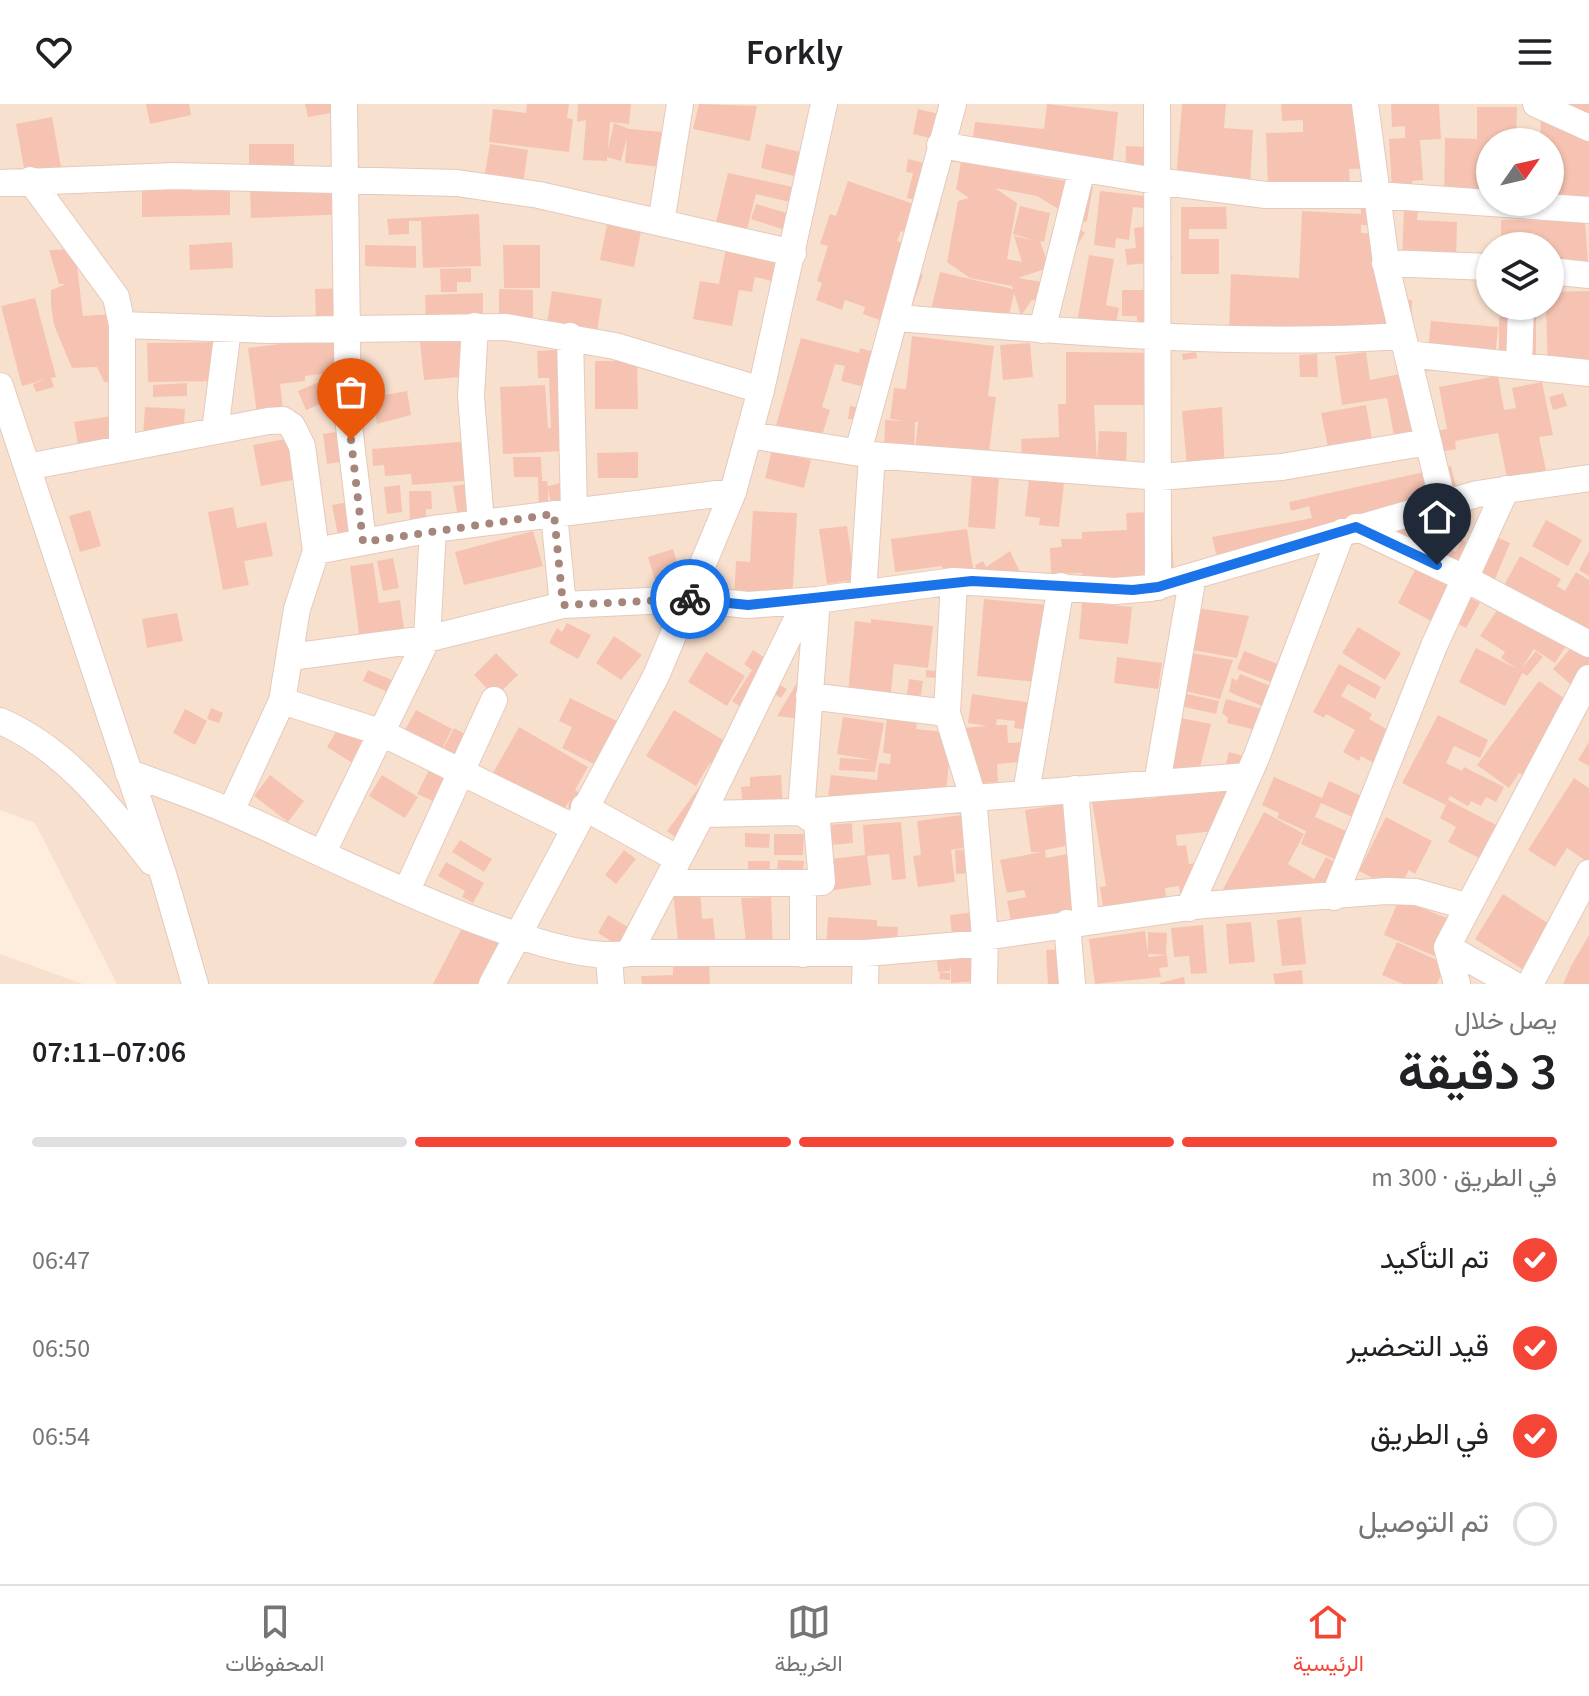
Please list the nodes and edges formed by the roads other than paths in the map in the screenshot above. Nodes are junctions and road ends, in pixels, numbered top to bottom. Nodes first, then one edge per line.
1 (344, 104) edge
2 (680, 104) edge
3 (824, 104) edge
4 (953, 104) edge
5 (1157, 104) edge
6 (1365, 104) edge
7 (1536, 104) edge
8 (1589, 128) edge
9 (940, 145) junction
10 (1082, 169) junction
11 (345, 179) junction
12 (30, 180) junction
13 (1156, 181) junction
14 (0, 183) edge
15 (1377, 195) junction
16 (1589, 210) edge
17 (661, 223) junction
18 (793, 253) junction
19 (1385, 263) junction
20 (1476, 266) edge
21 (1564, 272) edge
22 (1589, 275) edge
23 (897, 318) junction
24 (1521, 320) edge
25 (122, 325) junction
26 (475, 326) junction
27 (228, 329) junction
28 (346, 329) junction
29 (1042, 330) junction
30 (1157, 334) junction
31 (570, 336) junction
32 (1405, 345) junction
33 (1519, 365) junction
34 (1589, 373) edge
35 (0, 386) edge
36 (761, 390) junction
37 (215, 431) junction
38 (750, 435) junction
39 (1428, 442) junction
40 (122, 449) junction
41 (865, 453) junction
42 (27, 467) junction
43 (1160, 477) junction
44 (1589, 478) edge
45 (1506, 489) junction
46 (733, 492) junction
47 (1443, 503) junction
48 (564, 513) junction
49 (481, 523) junction
50 (433, 529) junction
51 (1349, 530) junction
52 (363, 542) junction
53 (316, 551) junction
54 (1193, 576) junction
55 (1464, 578) junction
56 (954, 581) junction
57 (1061, 586) junction
58 (1158, 587) junction
59 (863, 594) junction
60 (690, 599) junction
61 (811, 600) junction
62 (563, 605) junction
63 (427, 639) junction
64 (1589, 644) edge
65 (290, 657) junction
66 (1589, 678) edge
67 (809, 696) junction
68 (494, 700) dead end
69 (282, 701) junction
70 (947, 713) junction
71 (0, 721) edge
72 (380, 732) junction
73 (464, 771) junction
74 (128, 772) junction
75 (1247, 776) junction
76 (1157, 783) junction
77 (1075, 789) junction
78 (1026, 793) junction
79 (973, 797) junction
80 (231, 811) junction
81 (801, 812) junction
82 (702, 814) junction
83 (579, 817) junction
84 (323, 852) junction
85 (672, 871) junction
86 (1589, 873) edge
87 (164, 877) junction
88 (803, 883) junction
89 (407, 890) junction
90 (1334, 897) junction
91 (1466, 906) junction
92 (1189, 908) junction
93 (1077, 922) junction
94 (518, 937) junction
95 (985, 940) junction
96 (1447, 947) junction
97 (866, 953) junction
98 (803, 954) junction
99 (616, 965) edge
100 (195, 984) edge
101 (492, 984) edge
102 (865, 984) edge
103 (984, 984) edge
104 (1072, 984) edge
105 (1457, 984) edge
106 (1513, 984) edge
107 (1530, 984) edge

1 - 11 street
2 - 17 street
3 - 18 street
4 - 9 street
5 - 13 street
6 - 15 street
7 - 8 street
9 - 10 street
9 - 23 street
10 - 13 street
10 - 29 street
11 - 12 street
11 - 17 street
11 - 28 street
12 - 14 street
12 - 25 street
13 - 15 street
13 - 30 street
15 - 16 street
15 - 19 street
17 - 18 street
18 - 36 street
19 - 20 street
19 - 32 street
21 - 22 street
23 - 29 street
23 - 41 street
24 - 33 street
25 - 27 street
25 - 40 street
26 - 28 street
26 - 31 street
26 - 49 street
27 - 28 street
27 - 37 street
28 - 52 street
29 - 30 street
30 - 32 street
30 - 43 street
31 - 36 street
31 - 48 street
32 - 33 street
32 - 39 street
33 - 34 street
35 - 42 street
36 - 38 street
37 - 40 street
37 - 53 street
38 - 41 street
38 - 46 street
39 - 43 street
39 - 47 street
40 - 42 street
41 - 43 street
41 - 59 street
42 - 74 street
43 - 58 street
44 - 45 street
45 - 47 street
45 - 55 street
46 - 48 street
46 - 60 street
47 - 51 street
48 - 49 street
48 - 62 street
49 - 50 street
50 - 52 street
50 - 63 street
51 - 54 street
51 - 55 street
51 - 75 street
52 - 53 street
53 - 65 street
54 - 58 street
54 - 76 street
55 - 64 street
55 - 90 street
56 - 57 street
56 - 59 street
56 - 70 street
57 - 58 street
57 - 78 street
59 - 61 street
60 - 61 street
60 - 62 street
60 - 83 street
61 - 67 street
61 - 82 street
62 - 63 street
63 - 65 street
63 - 72 street
65 - 69 street
66 - 91 street
67 - 70 street
67 - 81 street
68 - 73 street
69 - 72 street
69 - 80 street
70 - 79 street
71 - 87 street
72 - 73 street
72 - 84 street
73 - 83 street
73 - 89 street
74 - 80 street
74 - 87 street
75 - 76 street
75 - 92 street
76 - 77 street
77 - 78 street
77 - 93 street
78 - 79 street
79 - 81 street
79 - 95 street
80 - 84 street
81 - 82 street
81 - 88 street
82 - 85 street
83 - 85 street
83 - 94 street
84 - 89 street
85 - 88 street
85 - 99 street
86 - 107 street
87 - 100 street
88 - 98 street
89 - 94 street
90 - 91 street
90 - 92 street
91 - 96 street
92 - 93 street
93 - 95 street
93 - 104 street
94 - 99 street
94 - 101 street
95 - 97 street
95 - 103 street
96 - 105 street
96 - 106 street
97 - 98 street
97 - 102 street
98 - 99 street

